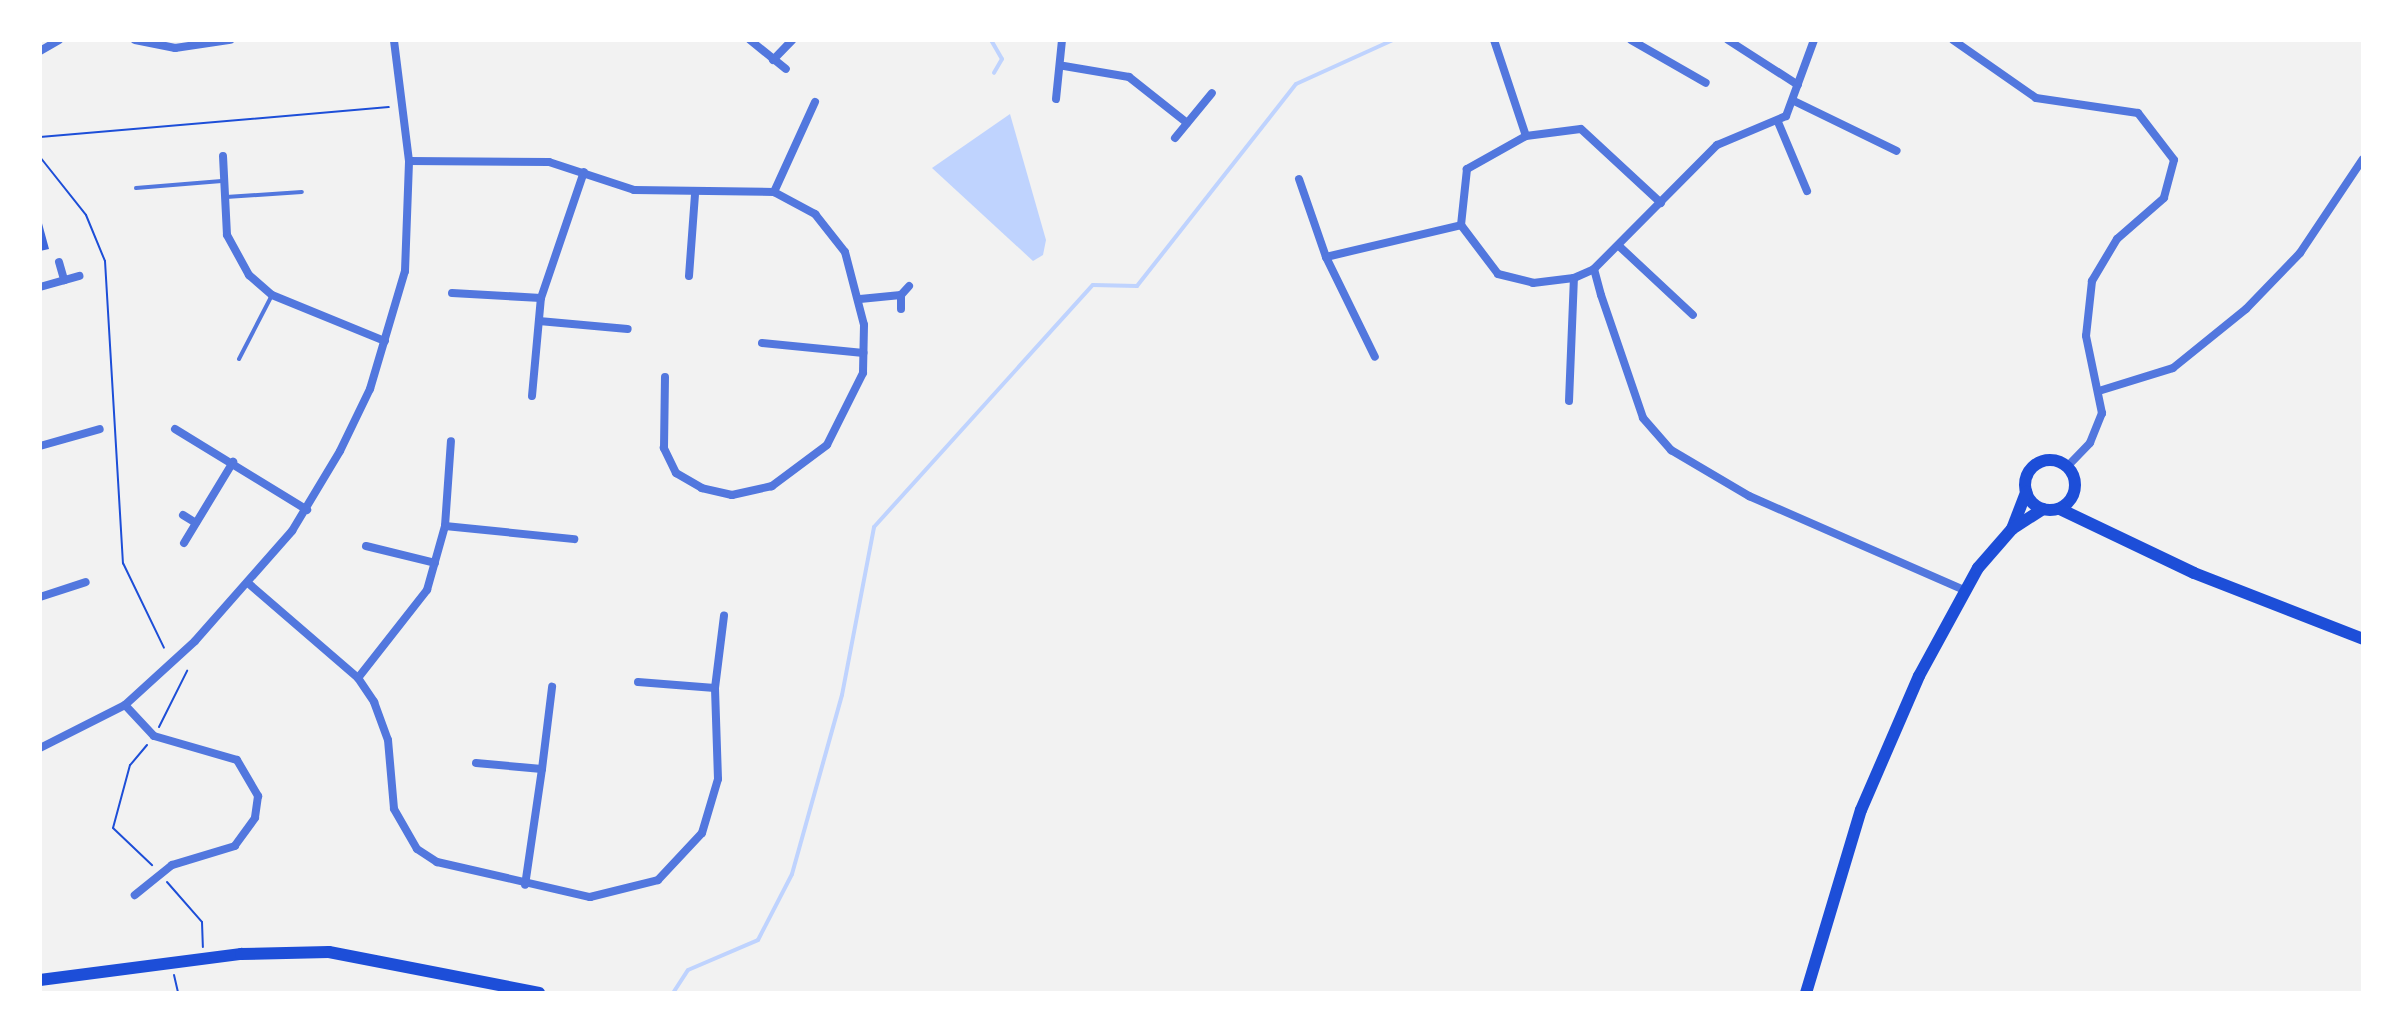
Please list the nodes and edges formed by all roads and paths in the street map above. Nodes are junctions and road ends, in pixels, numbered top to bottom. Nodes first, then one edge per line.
1 (59, 40) edge
2 (135, 40) edge
3 (230, 40) edge
4 (394, 40) edge
5 (750, 40) edge
6 (792, 40) edge
7 (1062, 40) edge
8 (1494, 40) edge
9 (1631, 40) edge
10 (1728, 40) edge
11 (1814, 40) edge
12 (1953, 40) edge
13 (40, 51) edge
14 (773, 60) junction
15 (1064, 66) junction
16 (786, 69) dead end
17 (1706, 83) dead end
18 (1798, 85) junction
19 (1212, 93) dead end
20 (1056, 99) dead end
21 (1794, 101) junction
22 (815, 102) dead end
23 (407, 106) junction
24 (1778, 122) junction
25 (1187, 123) junction
26 (1526, 136) junction
27 (40, 137) edge
28 (1175, 138) dead end
29 (1897, 151) dead end
30 (223, 156) dead end
31 (40, 157) edge
32 (2363, 159) edge
33 (409, 161) junction
34 (584, 172) junction
35 (1299, 179) dead end
36 (225, 181) junction
37 (136, 188) dead end
38 (1807, 191) dead end
39 (302, 192) dead end
40 (774, 192) junction
41 (695, 195) junction
42 (226, 197) junction
43 (1661, 203) junction
44 (1461, 225) junction
45 (1619, 246) junction
46 (1326, 257) junction
47 (59, 262) dead end
48 (1594, 269) junction
49 (79, 276) dead end
50 (689, 276) dead end
51 (1574, 278) junction
52 (64, 280) junction
53 (909, 286) dead end
54 (40, 287) edge
55 (452, 293) dead end
56 (272, 295) junction
57 (901, 295) junction
58 (541, 298) junction
59 (860, 299) junction
60 (901, 309) dead end
61 (1693, 315) dead end
62 (539, 321) junction
63 (628, 329) dead end
64 (385, 341) junction
65 (762, 343) dead end
66 (864, 353) junction
67 (1375, 357) dead end
68 (239, 359) dead end
69 (665, 377) dead end
70 (2102, 390) junction
71 (532, 396) dead end
72 (1569, 401) dead end
73 (100, 429) dead end
74 (175, 429) dead end
75 (451, 441) dead end
76 (40, 446) edge
77 (233, 462) junction
78 (2068, 466) junction
79 (2076, 490) junction
80 (2026, 492) junction
81 (2043, 509) junction
82 (2060, 509) junction
83 (307, 510) junction
84 (183, 515) dead end
85 (2093, 520) junction
86 (196, 523) junction
87 (445, 526) junction
88 (2012, 529) junction
89 (574, 539) dead end
90 (184, 543) dead end
91 (366, 546) dead end
92 (435, 563) junction
93 (86, 582) dead end
94 (248, 583) junction
95 (1964, 590) junction
96 (40, 597) edge
97 (724, 616) dead end
98 (2363, 639) edge
99 (164, 648) dead end
100 (187, 671) dead end
101 (358, 678) junction
102 (638, 682) dead end
103 (552, 687) dead end
104 (715, 688) junction
105 (125, 705) junction
106 (154, 736) junction
107 (40, 748) edge
108 (476, 763) dead end
109 (542, 769) junction
110 (158, 872) junction
111 (525, 885) junction
112 (135, 895) dead end
113 (203, 960) junction
114 (173, 966) junction
115 (40, 980) edge
116 (178, 993) edge
117 (539, 993) edge
118 (1806, 993) edge

1 - 13 street
2 - 3 street
4 - 23 street
5 - 14 street
6 - 14 street
7 - 15 street
8 - 26 street
9 - 17 street
10 - 18 street
11 - 18 street
12 - 70 street
14 - 16 street
15 - 20 street
15 - 25 street
18 - 21 street
19 - 25 street
21 - 24 street
21 - 29 street
22 - 40 street
23 - 27 path
23 - 33 street
24 - 38 street
24 - 43 street
25 - 28 street
26 - 43 street
26 - 44 street
30 - 36 street
31 - 99 path
32 - 70 street
33 - 34 street
33 - 64 street
34 - 41 street
34 - 58 street
35 - 46 street
36 - 37 lane
36 - 42 street
39 - 42 lane
40 - 41 street
40 - 59 street
41 - 50 street
42 - 56 street
43 - 45 street
44 - 46 street
44 - 51 street
45 - 48 street
45 - 61 street
46 - 67 street
47 - 52 street
48 - 51 street
48 - 95 street
49 - 52 street
51 - 72 street
52 - 54 street
53 - 57 street
55 - 58 street
56 - 64 street
56 - 68 lane
57 - 59 street
57 - 60 street
58 - 62 street
59 - 66 street
62 - 63 street
62 - 71 street
64 - 83 street
65 - 66 street
66 - 69 street
70 - 78 street
73 - 76 street
74 - 77 street
75 - 87 street
77 - 83 street
77 - 86 street
78 - 79 main road
78 - 80 main road
79 - 82 main road
79 - 85 main road
80 - 81 main road
80 - 88 main road
81 - 82 main road
81 - 88 main road
82 - 85 main road
83 - 94 street
84 - 86 street
85 - 98 main road
86 - 90 street
87 - 89 street
87 - 92 street
88 - 95 main road
91 - 92 street
92 - 101 street
93 - 96 street
94 - 101 street
94 - 105 street
95 - 118 main road
97 - 104 street
100 - 106 path
101 - 111 street
102 - 104 street
103 - 109 street
104 - 111 street
105 - 106 street
105 - 107 street
106 - 110 path
106 - 110 street
108 - 109 street
109 - 111 street
110 - 112 street
110 - 113 path
113 - 114 main road
113 - 117 main road
114 - 115 main road
114 - 116 path

